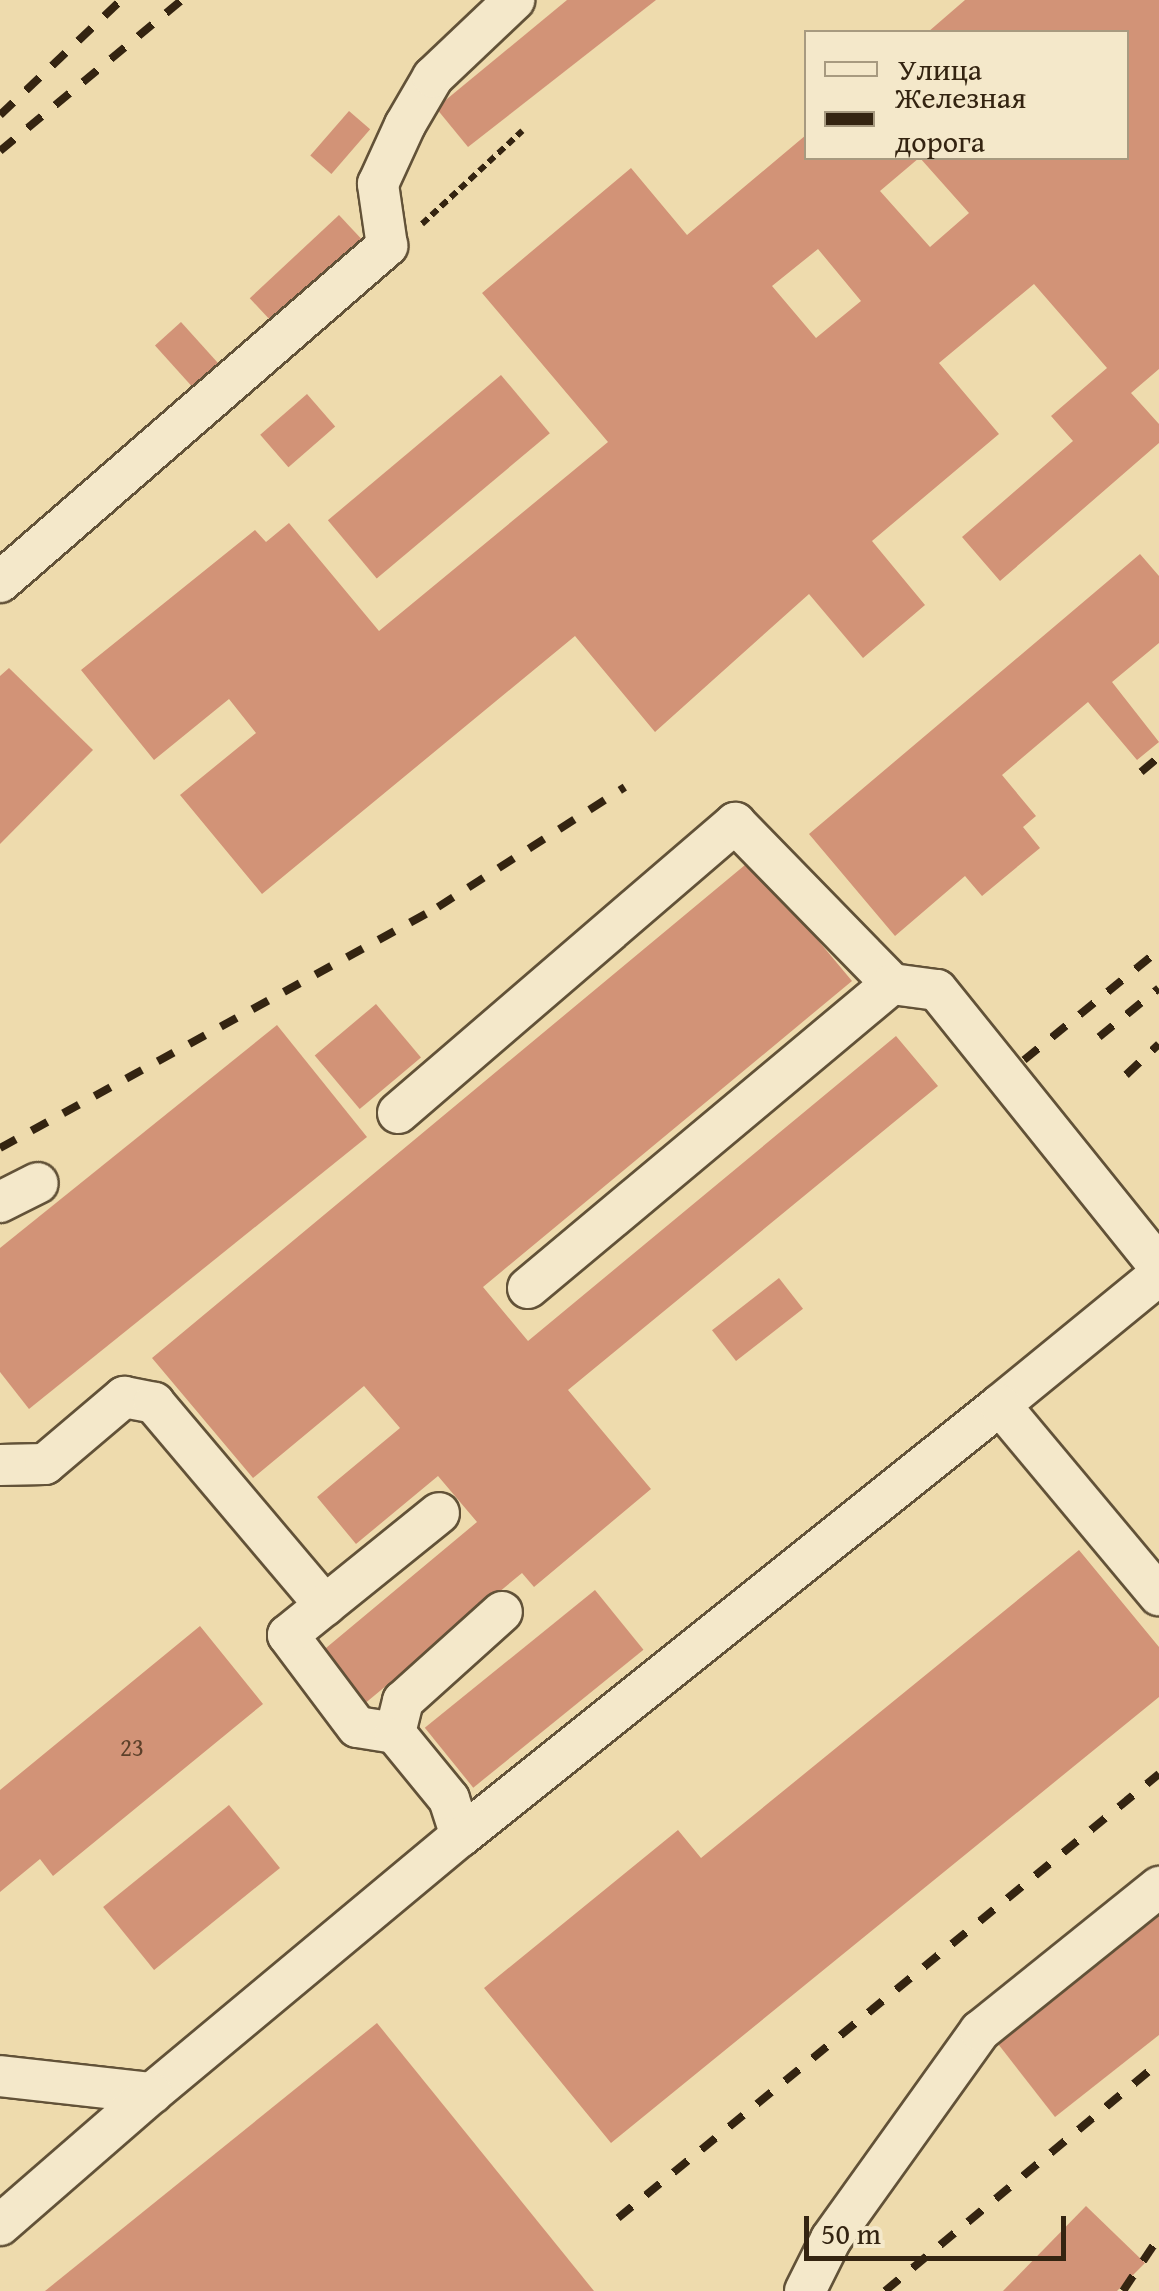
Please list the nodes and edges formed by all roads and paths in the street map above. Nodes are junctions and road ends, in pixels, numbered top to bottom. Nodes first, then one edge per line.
1 (514, 0) edge
2 (522, 131) dead end
3 (387, 246) junction
4 (0, 582) edge
5 (892, 984) junction
6 (398, 1113) dead end
7 (38, 1183) dead end
8 (0, 1202) edge
9 (1159, 1266) edge
10 (1159, 1275) edge
11 (528, 1288) dead end
12 (1000, 1406) junction
13 (0, 1464) edge
14 (438, 1513) dead end
15 (1159, 1596) edge
16 (324, 1605) junction
17 (502, 1612) dead end
18 (395, 1733) junction
19 (461, 1836) junction
20 (1159, 1887) edge
21 (0, 2076) edge
22 (152, 2093) junction
23 (0, 2224) edge
24 (805, 2291) edge

1 - 3 lane
2 - 3 path
3 - 4 lane
5 - 6 lane
5 - 9 lane
5 - 11 lane
7 - 8 lane
10 - 12 lane
12 - 15 lane
12 - 19 lane
13 - 16 lane
14 - 16 lane
16 - 18 lane
17 - 18 lane
18 - 19 lane
19 - 22 lane
20 - 24 lane
21 - 22 lane
22 - 23 lane

